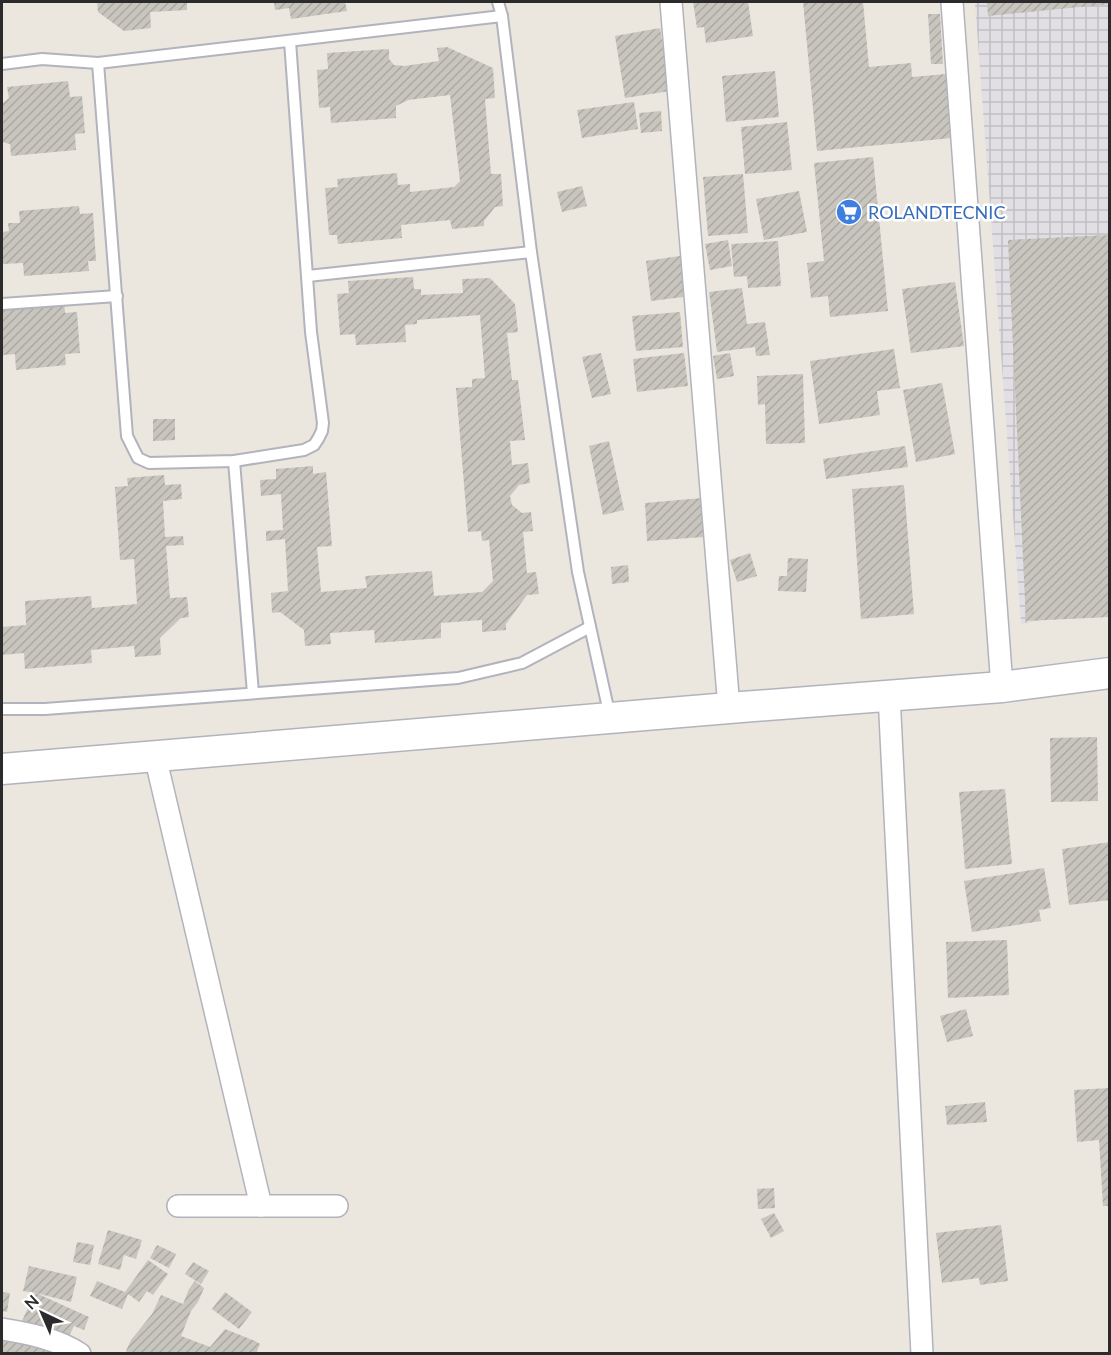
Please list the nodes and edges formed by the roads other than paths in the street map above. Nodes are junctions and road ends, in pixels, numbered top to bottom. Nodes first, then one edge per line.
1 (498, 2) edge
2 (672, 2) edge
3 (952, 2) edge
4 (502, 16) junction
5 (290, 41) junction
6 (98, 63) junction
7 (2, 64) edge
8 (531, 252) junction
9 (308, 276) junction
10 (117, 296) junction
11 (2, 304) edge
12 (234, 461) junction
13 (590, 627) junction
14 (1110, 674) edge
15 (1002, 687) junction
16 (253, 693) junction
17 (889, 696) junction
18 (729, 708) junction
19 (2, 709) edge
20 (610, 718) junction
21 (155, 756) junction
22 (2, 769) edge
23 (178, 1206) dead end
24 (261, 1206) junction
25 (337, 1206) dead end
26 (2, 1329) edge
27 (80, 1353) edge
28 (922, 1353) edge

1 - 4 lane
2 - 18 street
3 - 15 street
4 - 5 lane
4 - 8 lane
5 - 6 lane
5 - 9 lane
6 - 7 lane
6 - 10 lane
8 - 9 lane
8 - 13 lane
9 - 12 lane
10 - 11 lane
10 - 12 lane
12 - 16 lane
13 - 16 lane
13 - 20 lane
14 - 15 main road
15 - 17 main road
16 - 19 lane
17 - 18 main road
17 - 28 street
18 - 20 main road
20 - 21 main road
21 - 22 main road
21 - 24 street
23 - 24 street
24 - 25 street
26 - 27 street

